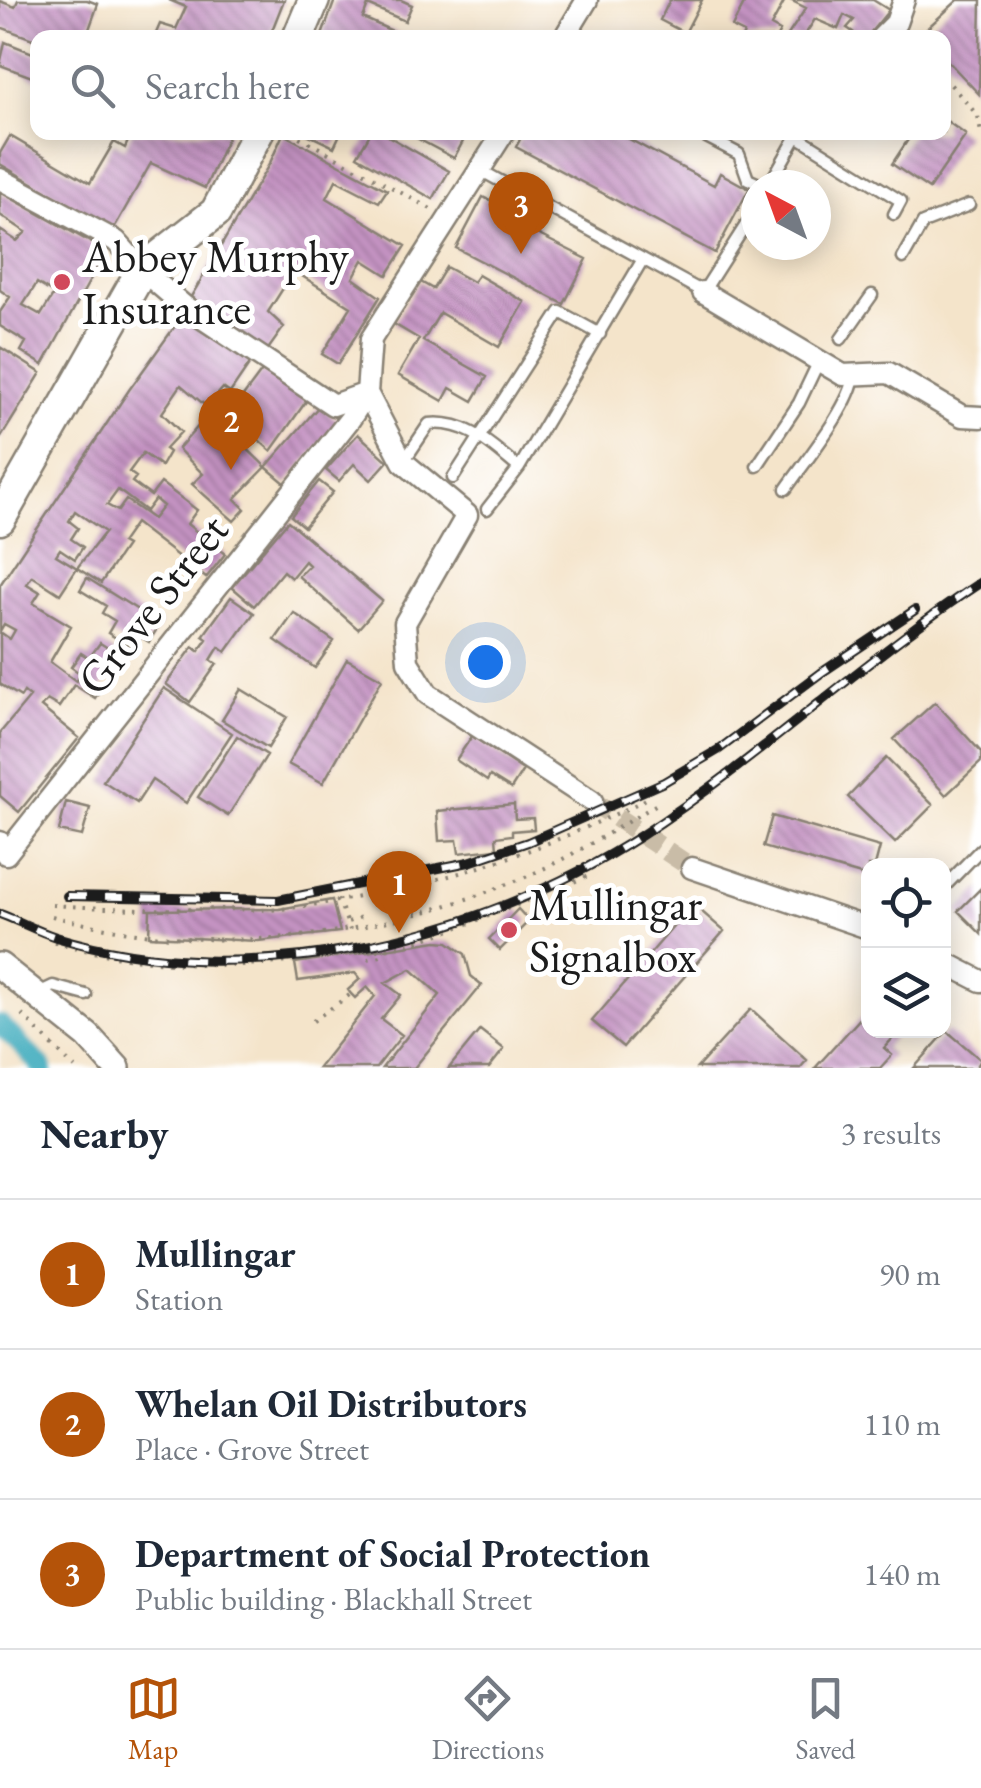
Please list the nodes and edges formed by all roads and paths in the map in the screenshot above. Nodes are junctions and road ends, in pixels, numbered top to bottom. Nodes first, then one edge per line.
1 (314, 0) edge
2 (587, 0) edge
3 (904, 0) edge
4 (301, 30) edge
5 (569, 30) edge
6 (889, 30) edge
7 (951, 84) edge
8 (981, 133) edge
9 (254, 140) edge
10 (305, 140) edge
11 (499, 140) edge
12 (712, 140) edge
13 (795, 140) edge
14 (807, 140) edge
15 (480, 170) junction
16 (745, 170) edge
17 (778, 170) edge
18 (0, 178) edge
19 (969, 205) dead end
20 (894, 214) dead end
21 (449, 219) junction
22 (741, 232) edge
23 (902, 258) dead end
24 (643, 259) junction
25 (142, 270) junction
26 (703, 292) junction
27 (872, 295) dead end
28 (600, 334) junction
29 (841, 339) dead end
30 (819, 361) junction
31 (854, 375) junction
32 (367, 393) junction
33 (981, 417) edge
34 (482, 437) junction
35 (403, 462) junction
36 (756, 466) dead end
37 (519, 468) junction
38 (452, 478) dead end
39 (786, 489) dead end
40 (486, 509) dead end
41 (0, 520) edge
42 (652, 796) dead end
43 (592, 801) tunnel mouth
44 (657, 804) dead end
45 (0, 842) edge
46 (981, 850) edge
47 (692, 868) tunnel mouth
48 (588, 876) dead end
49 (951, 880) edge
50 (338, 899) junction
51 (52, 905) dead end
52 (52, 916) dead end
53 (361, 918) dead end
54 (348, 922) junction
55 (861, 926) edge
56 (350, 930) junction
57 (54, 942) dead end
58 (380, 949) junction
59 (368, 959) dead end
60 (0, 966) edge
61 (951, 966) edge
62 (981, 981) edge
63 (351, 994) dead end
64 (86, 995) dead end
65 (24, 1000) junction
66 (312, 1020) dead end
67 (74, 1068) edge
68 (116, 1068) edge

1 - 4 main road
2 - 5 street
3 - 6 street
7 - 8 path
9 - 25 main road
10 - 21 path
11 - 15 street
12 - 16 lane
13 - 17 lane
14 - 20 lane
15 - 21 street
15 - 24 lane
18 - 25 street
19 - 23 lane
21 - 32 street
22 - 26 lane
24 - 26 lane
24 - 28 lane
25 - 32 street
25 - 41 main road
26 - 30 street
27 - 29 lane
28 - 34 lane
28 - 37 lane
30 - 31 street
30 - 36 lane
31 - 33 street
31 - 39 lane
32 - 35 street
32 - 45 street, Grove Street
34 - 35 lane
34 - 37 lane
34 - 38 lane
35 - 43 street
37 - 40 lane
42 - 50 path
44 - 56 path
46 - 49 lane
47 - 55 street
48 - 58 path
50 - 51 path
50 - 54 path
52 - 56 path
53 - 54 path
54 - 56 path
57 - 58 path
58 - 59 path
60 - 65 street
61 - 62 street
63 - 66 path
64 - 65 lane
65 - 67 path
65 - 68 street

